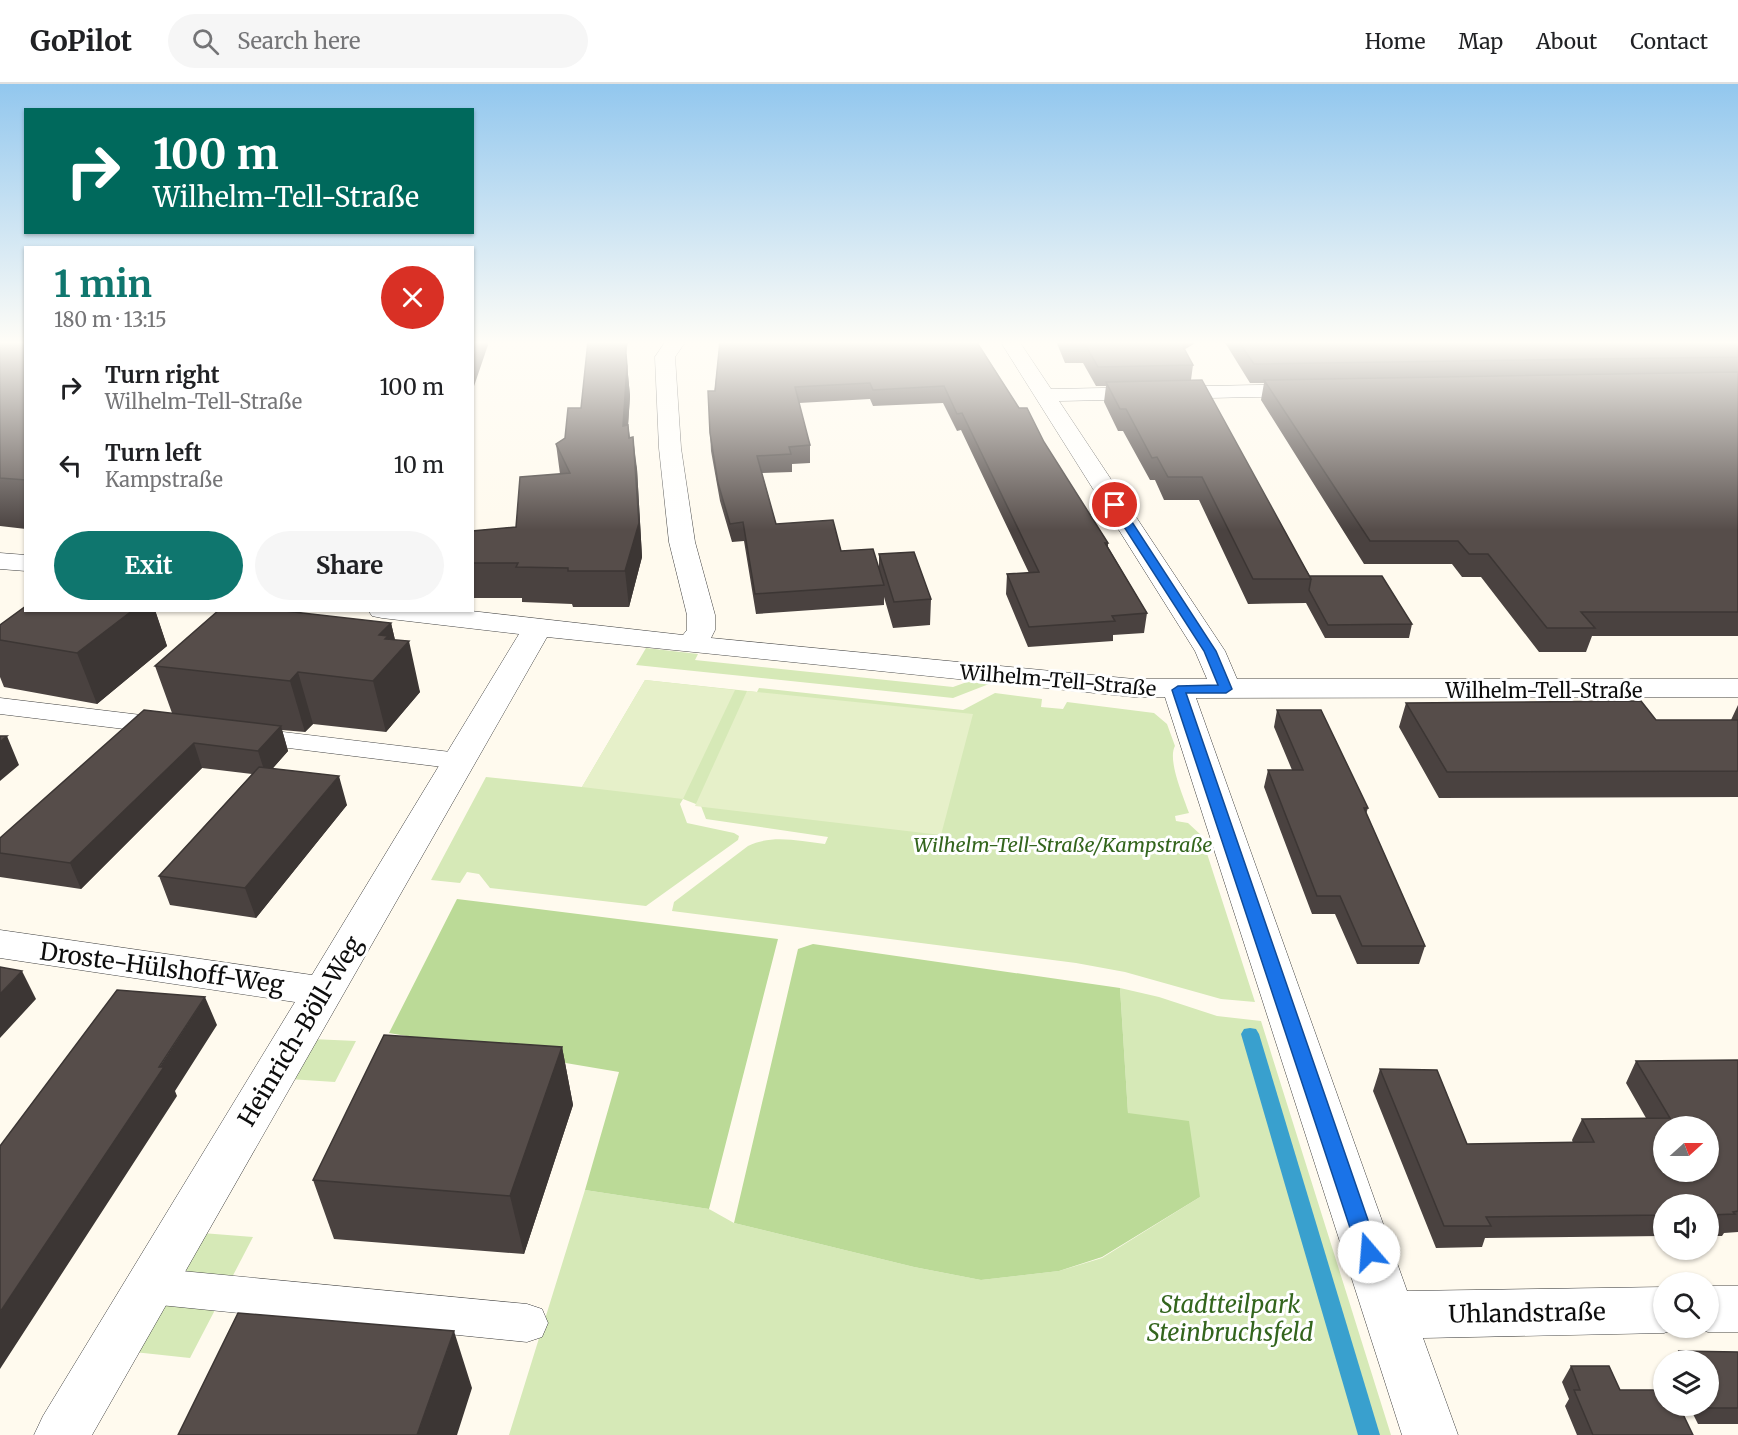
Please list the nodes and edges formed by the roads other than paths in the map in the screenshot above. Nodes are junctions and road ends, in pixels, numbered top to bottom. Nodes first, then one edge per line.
1 (668, 404) edge
2 (1051, 404) edge
3 (0, 561) edge
4 (24, 563) edge
5 (400, 612) edge
6 (538, 627) junction
7 (692, 645) junction
8 (1738, 688) edge
9 (1226, 689) junction
10 (1178, 690) junction
11 (0, 706) edge
12 (188, 728) edge
13 (222, 732) edge
14 (459, 761) junction
15 (0, 944) edge
16 (323, 992) junction
17 (150, 1286) junction
18 (1719, 1309) edge
19 (1738, 1309) edge
20 (1653, 1310) edge
21 (1390, 1315) junction
22 (527, 1323) dead end
23 (62, 1435) edge
24 (1430, 1435) edge

1 - 7 street
2 - 9 street
3 - 4 street
5 - 6 street, Wilhelm-Tell-Straße
6 - 7 street, Wilhelm-Tell-Straße
6 - 14 street, Heinrich-Böll-Weg
7 - 10 street, Wilhelm-Tell-Straße
8 - 9 street, Wilhelm-Tell-Straße
9 - 10 street, Wilhelm-Tell-Straße
10 - 21 street
11 - 12 lane
13 - 14 lane
14 - 16 street, Heinrich-Böll-Weg
15 - 16 street, Droste-Hülshoff-Weg
16 - 17 street, Heinrich-Böll-Weg
17 - 22 lane
17 - 23 street, Heinrich-Böll-Weg
18 - 19 street
20 - 21 street, Uhlandstraße
21 - 24 street

